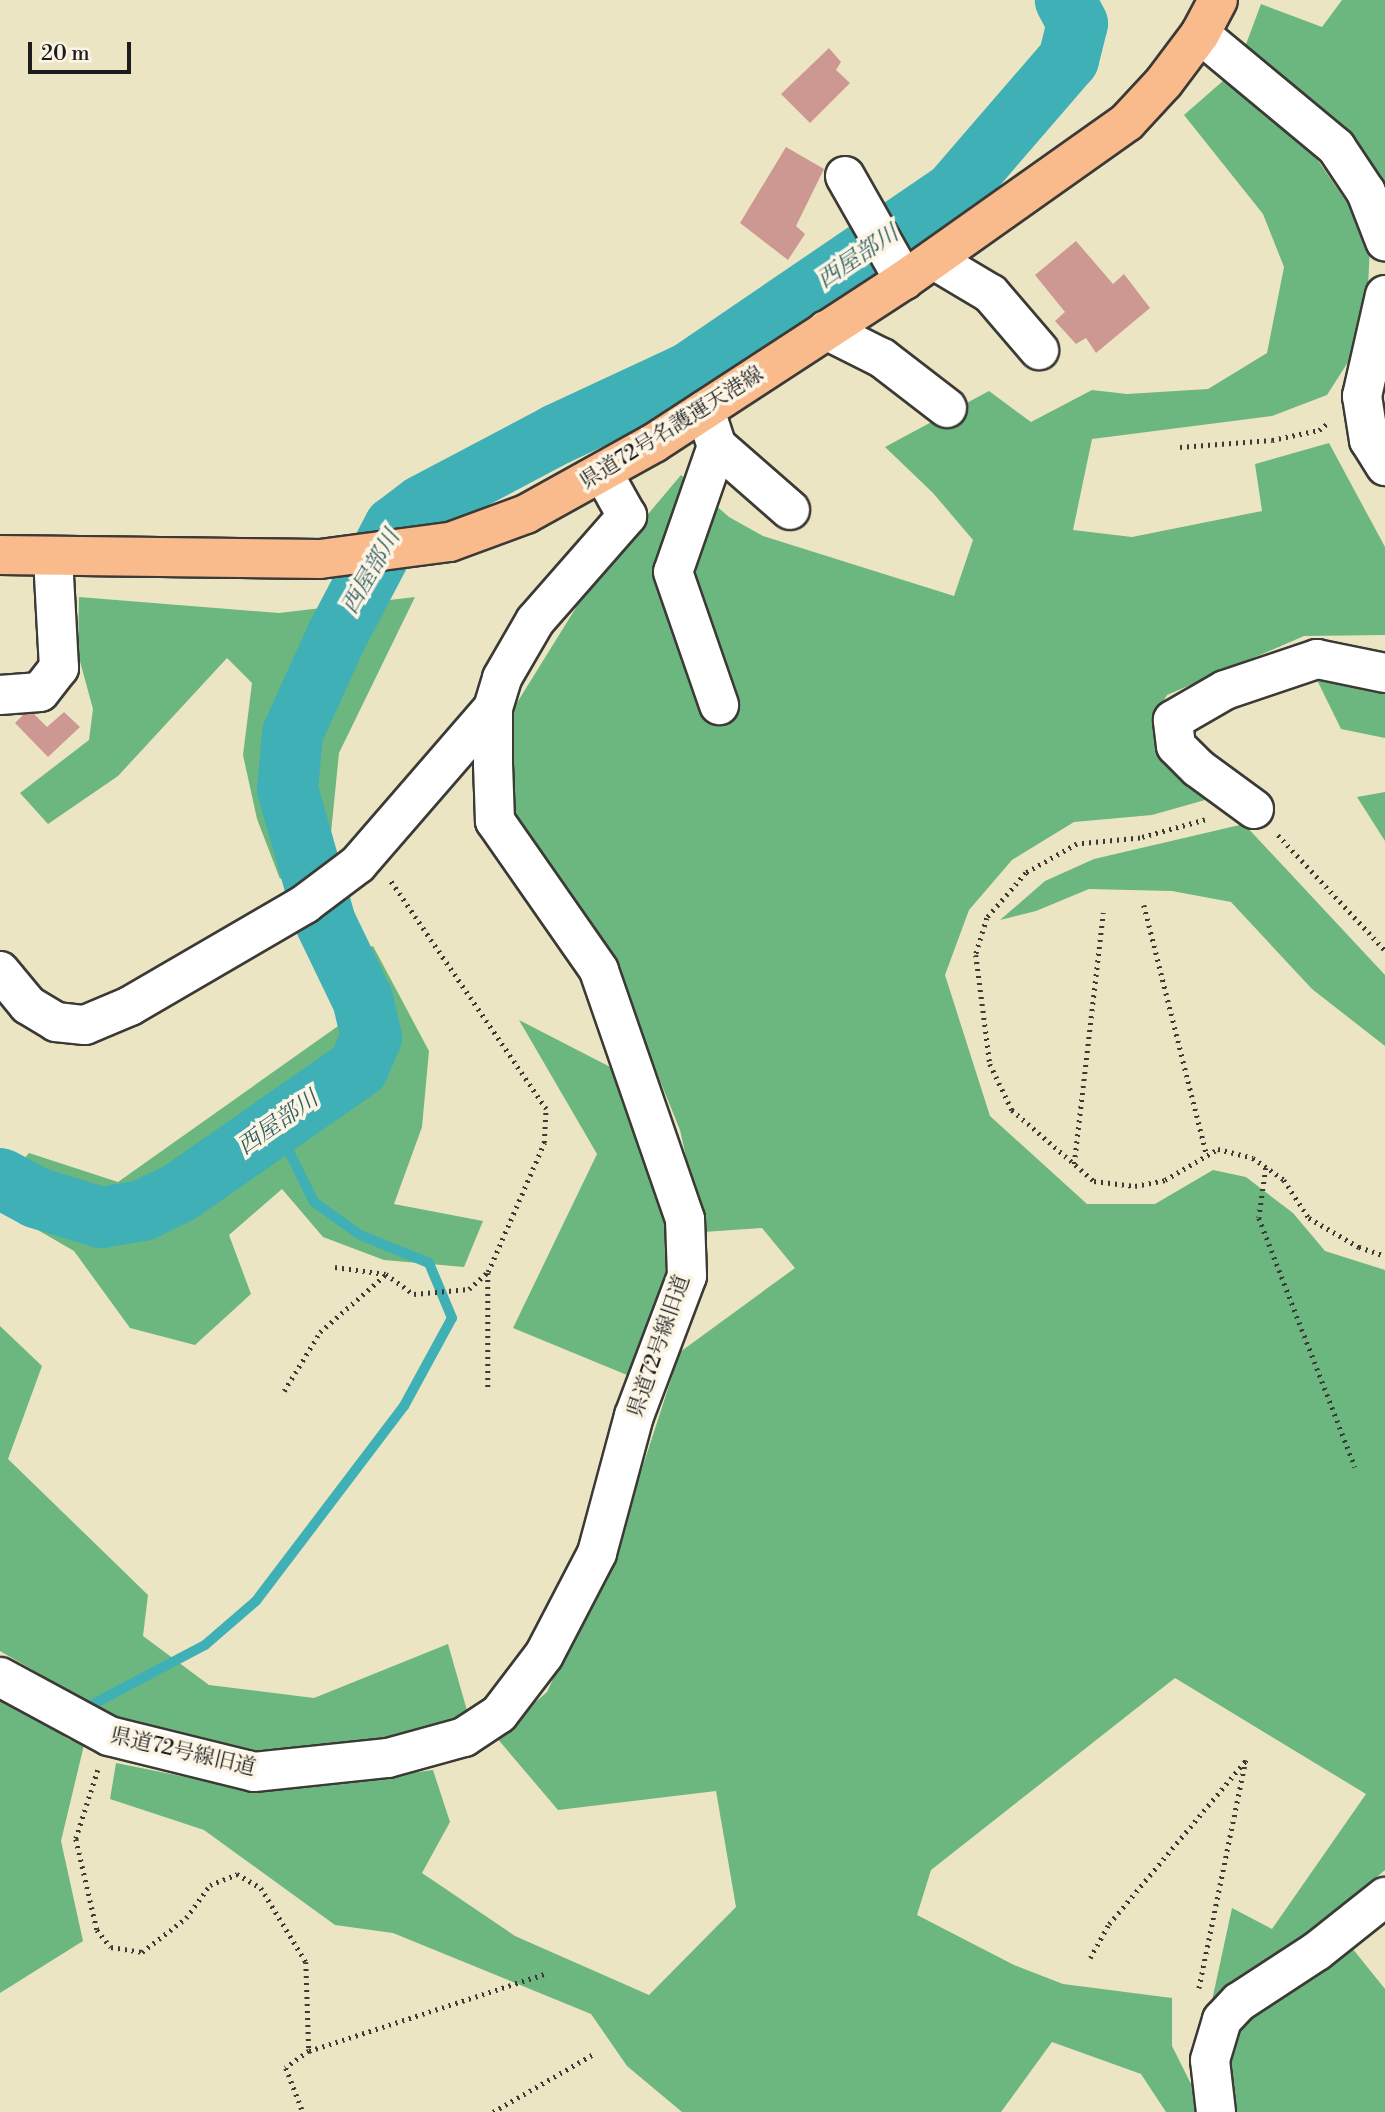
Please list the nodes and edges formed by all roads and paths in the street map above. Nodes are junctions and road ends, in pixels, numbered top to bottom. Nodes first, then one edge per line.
1 (1219, 0) edge
2 (1200, 34) junction
3 (845, 176) dead end
4 (1385, 241) edge
5 (910, 267) junction
6 (1385, 295) edge
7 (827, 330) junction
8 (1039, 350) dead end
9 (1362, 396) junction
10 (947, 408) dead end
11 (705, 410) junction
12 (717, 446) junction
13 (1180, 447) dead end
14 (1385, 466) edge
15 (603, 473) junction
16 (790, 510) dead end
17 (0, 555) edge
18 (52, 556) junction
19 (1385, 673) edge
20 (0, 695) edge
21 (719, 705) dead end
22 (493, 708) junction
23 (1254, 809) junction
24 (364, 857) junction
25 (1144, 905) dead end
26 (1103, 913) dead end
27 (1385, 950) edge
28 (0, 971) edge
29 (1207, 1155) junction
30 (1074, 1165) junction
31 (1266, 1168) junction
32 (1385, 1256) edge
33 (335, 1267) dead end
34 (488, 1272) junction
35 (386, 1274) junction
36 (284, 1391) dead end
37 (488, 1391) dead end
38 (1355, 1467) dead end
39 (0, 1677) edge
40 (109, 1736) junction
41 (1385, 1896) edge
42 (1090, 1958) dead end
43 (544, 1974) dead end
44 (1198, 1992) dead end
45 (309, 2052) junction
46 (595, 2053) dead end
47 (303, 2112) edge
48 (493, 2112) edge
49 (1216, 2112) edge

1 - 2 main road, 県道72号名護運天港線
2 - 4 street
2 - 5 main road, 県道72号名護運天港線
3 - 5 street
5 - 7 main road, 県道72号名護運天港線
5 - 8 street
6 - 9 street
7 - 10 street
7 - 11 main road, 県道72号名護運天港線
9 - 13 path
9 - 14 street
11 - 12 street
11 - 15 main road, 県道72号名護運天港線
12 - 16 street
12 - 21 street
15 - 18 main road, 県道72号名護運天港線
15 - 22 street, 県道72号線旧道
17 - 18 main road, 県道72号名護運天港線
18 - 20 street
19 - 23 street
22 - 24 street
22 - 40 street, 県道72号線旧道
23 - 27 path
23 - 30 path
24 - 28 street
24 - 34 path
25 - 29 path
26 - 30 path
29 - 30 path
29 - 31 path
31 - 32 path
31 - 38 path
33 - 35 path
34 - 35 path
34 - 37 path
35 - 36 path
39 - 40 street, 県道72号線旧道
40 - 45 path
41 - 49 street
42 - 44 path
43 - 45 path
45 - 47 path
46 - 48 path

